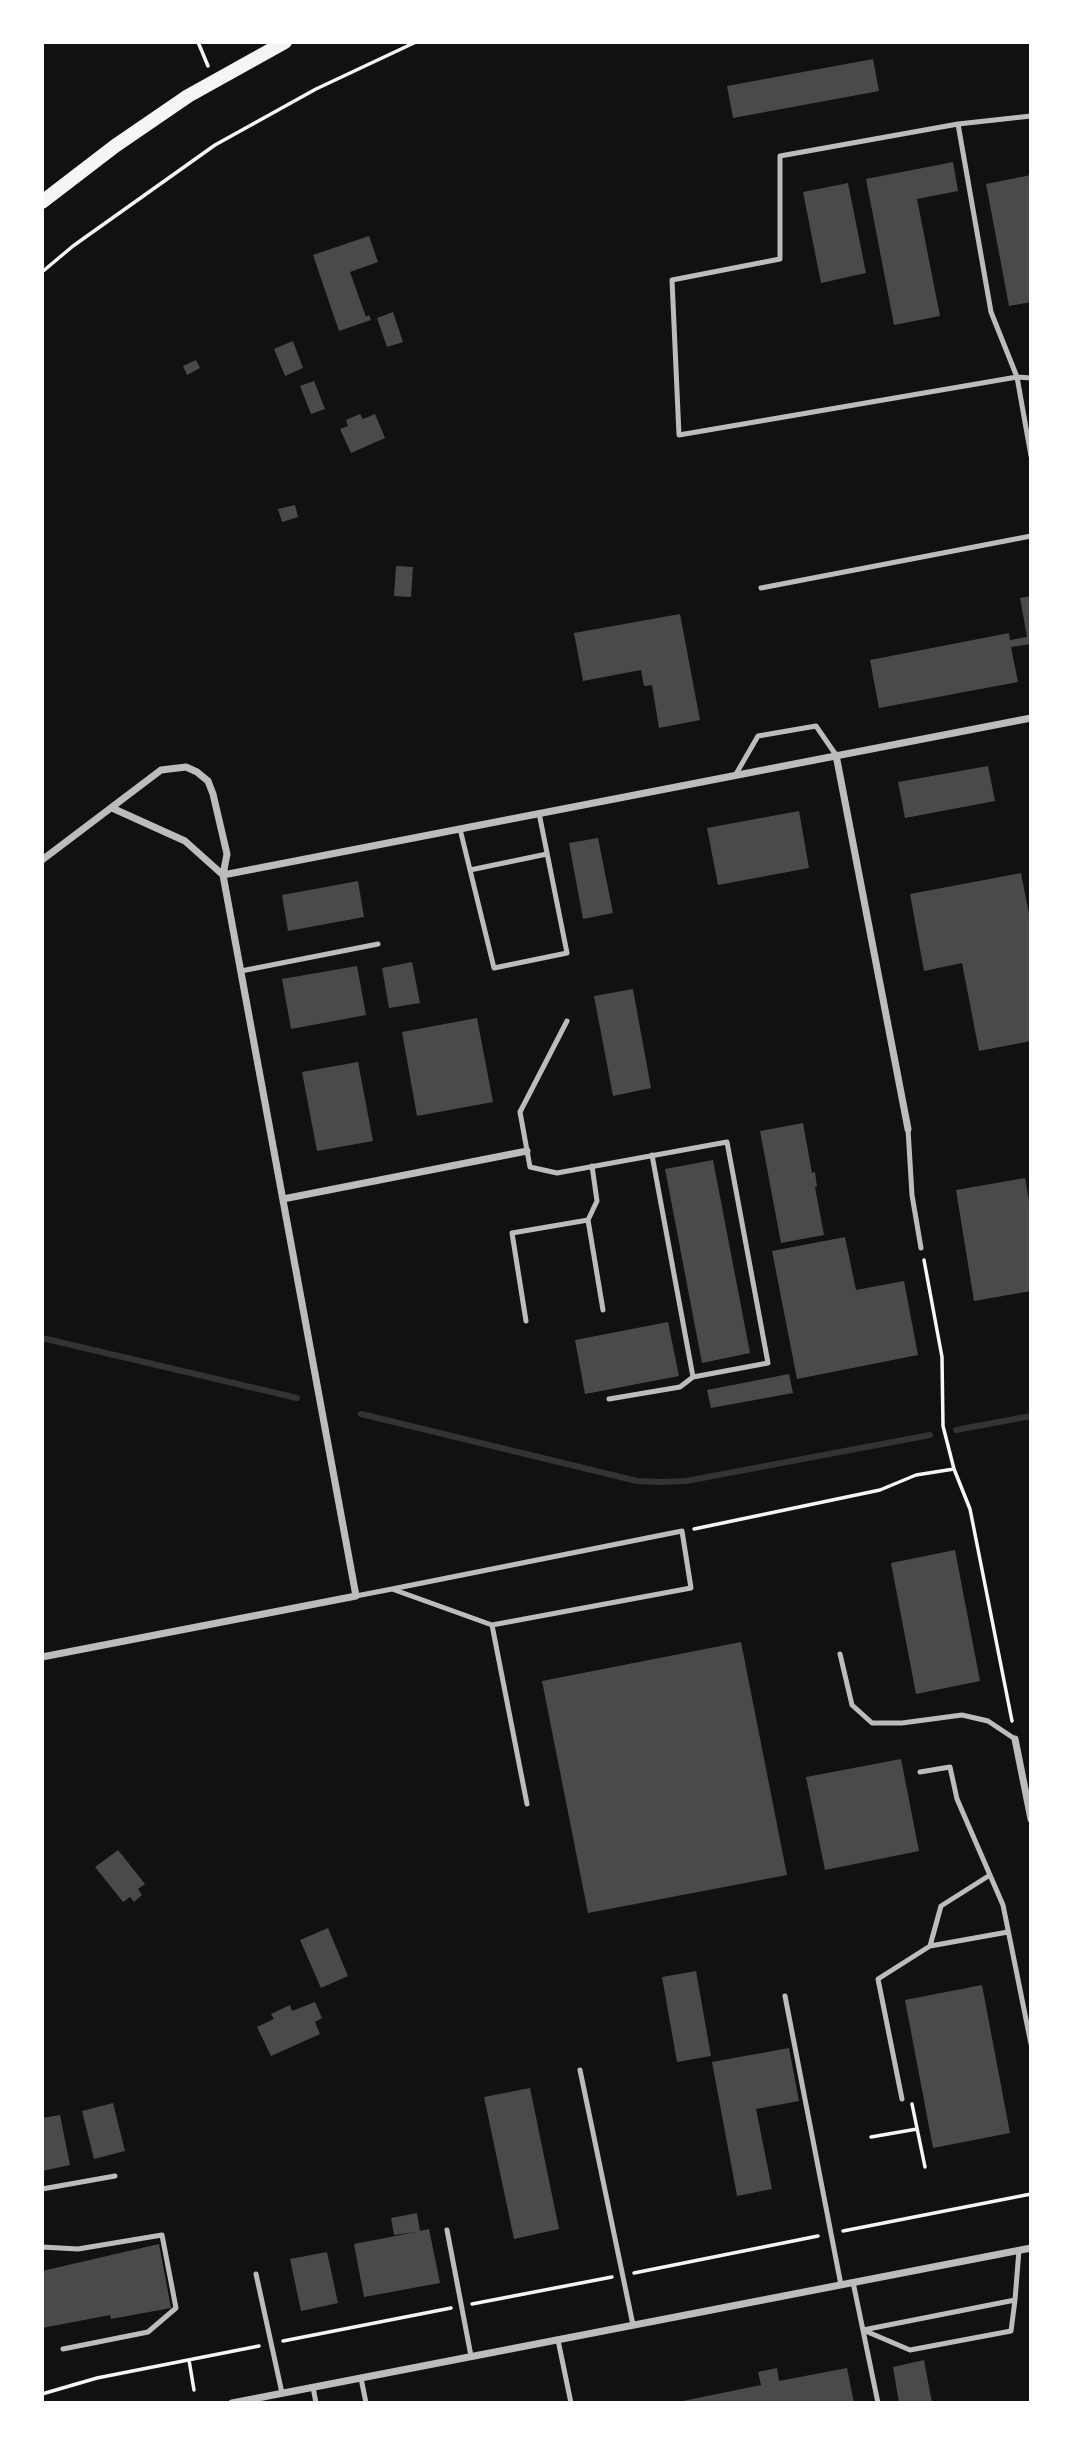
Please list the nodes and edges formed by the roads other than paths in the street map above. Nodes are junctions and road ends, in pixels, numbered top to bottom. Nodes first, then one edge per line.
1 (285, 42) edge
2 (1031, 116) edge
3 (958, 124) junction
4 (42, 202) edge
5 (1017, 377) junction
6 (1031, 378) edge
7 (1031, 456) edge
8 (1031, 536) edge
9 (761, 588) dead end
10 (1031, 718) edge
11 (836, 755) junction
12 (736, 774) junction
13 (112, 808) junction
14 (539, 813) junction
15 (460, 829) junction
16 (547, 854) junction
17 (42, 860) edge
18 (470, 870) junction
19 (223, 875) junction
20 (378, 944) dead end
21 (241, 971) junction
22 (567, 1021) dead end
23 (908, 1129) joint
24 (527, 1151) junction
25 (652, 1155) junction
26 (592, 1166) junction
27 (284, 1199) junction
28 (588, 1220) junction
29 (922, 1248) road end
30 (603, 1310) dead end
31 (526, 1321) dead end
32 (693, 1377) junction
33 (609, 1399) dead end
34 (392, 1589) junction
35 (356, 1597) junction
36 (492, 1625) junction
37 (840, 1654) dead end
38 (42, 1657) edge
39 (1015, 1739) joint
40 (920, 1772) dead end
41 (527, 1804) dead end
42 (1031, 1819) edge
43 (990, 1875) junction
44 (1008, 1933) junction
45 (930, 1946) junction
46 (785, 1996) dead end
47 (1031, 2044) edge
48 (580, 2070) dead end
49 (902, 2099) road end
50 (115, 2175) dead end
51 (42, 2189) edge
52 (447, 2230) dead end
53 (42, 2247) edge
54 (1031, 2248) edge
55 (1019, 2250) junction
56 (256, 2274) dead end
57 (853, 2282) junction
58 (841, 2285) junction
59 (1015, 2300) junction
60 (633, 2325) junction
61 (863, 2330) junction
62 (558, 2340) junction
63 (62, 2349) dead end
64 (471, 2356) junction
65 (361, 2378) junction
66 (313, 2387) junction
67 (282, 2393) junction
68 (232, 2403) edge
69 (316, 2403) edge
70 (366, 2403) edge
71 (571, 2403) edge
72 (878, 2403) edge

1 - 4 main road
2 - 3 lane
3 - 5 lane
3 - 5 lane
5 - 6 lane
5 - 7 lane
8 - 9 lane
10 - 11 street
11 - 12 street
11 - 12 lane
11 - 23 street
12 - 14 street
13 - 17 street
13 - 19 street
13 - 19 street
14 - 15 street
14 - 16 lane
15 - 18 lane
15 - 19 street
16 - 18 lane
16 - 18 lane
19 - 21 street
20 - 21 lane
21 - 27 street
22 - 24 lane
23 - 29 lane
24 - 26 lane
24 - 27 street
25 - 26 lane
25 - 32 lane
25 - 32 lane
26 - 28 lane
27 - 35 street
28 - 30 lane
28 - 31 lane
32 - 33 lane
34 - 35 lane
34 - 36 lane
34 - 36 lane
35 - 38 street
36 - 41 lane
37 - 39 lane
39 - 42 street
40 - 43 lane
43 - 44 lane
43 - 45 lane
44 - 45 lane
44 - 47 lane
45 - 49 lane
46 - 58 lane
48 - 60 lane
50 - 51 lane
52 - 64 lane
53 - 63 lane
54 - 55 street
55 - 57 street
55 - 59 lane
56 - 67 lane
57 - 58 street
57 - 61 lane
58 - 60 street
59 - 61 lane
59 - 61 lane
60 - 62 street
61 - 72 lane
62 - 64 street
62 - 71 lane
64 - 65 street
65 - 66 street
65 - 70 lane
66 - 67 street
66 - 69 lane
67 - 68 street

